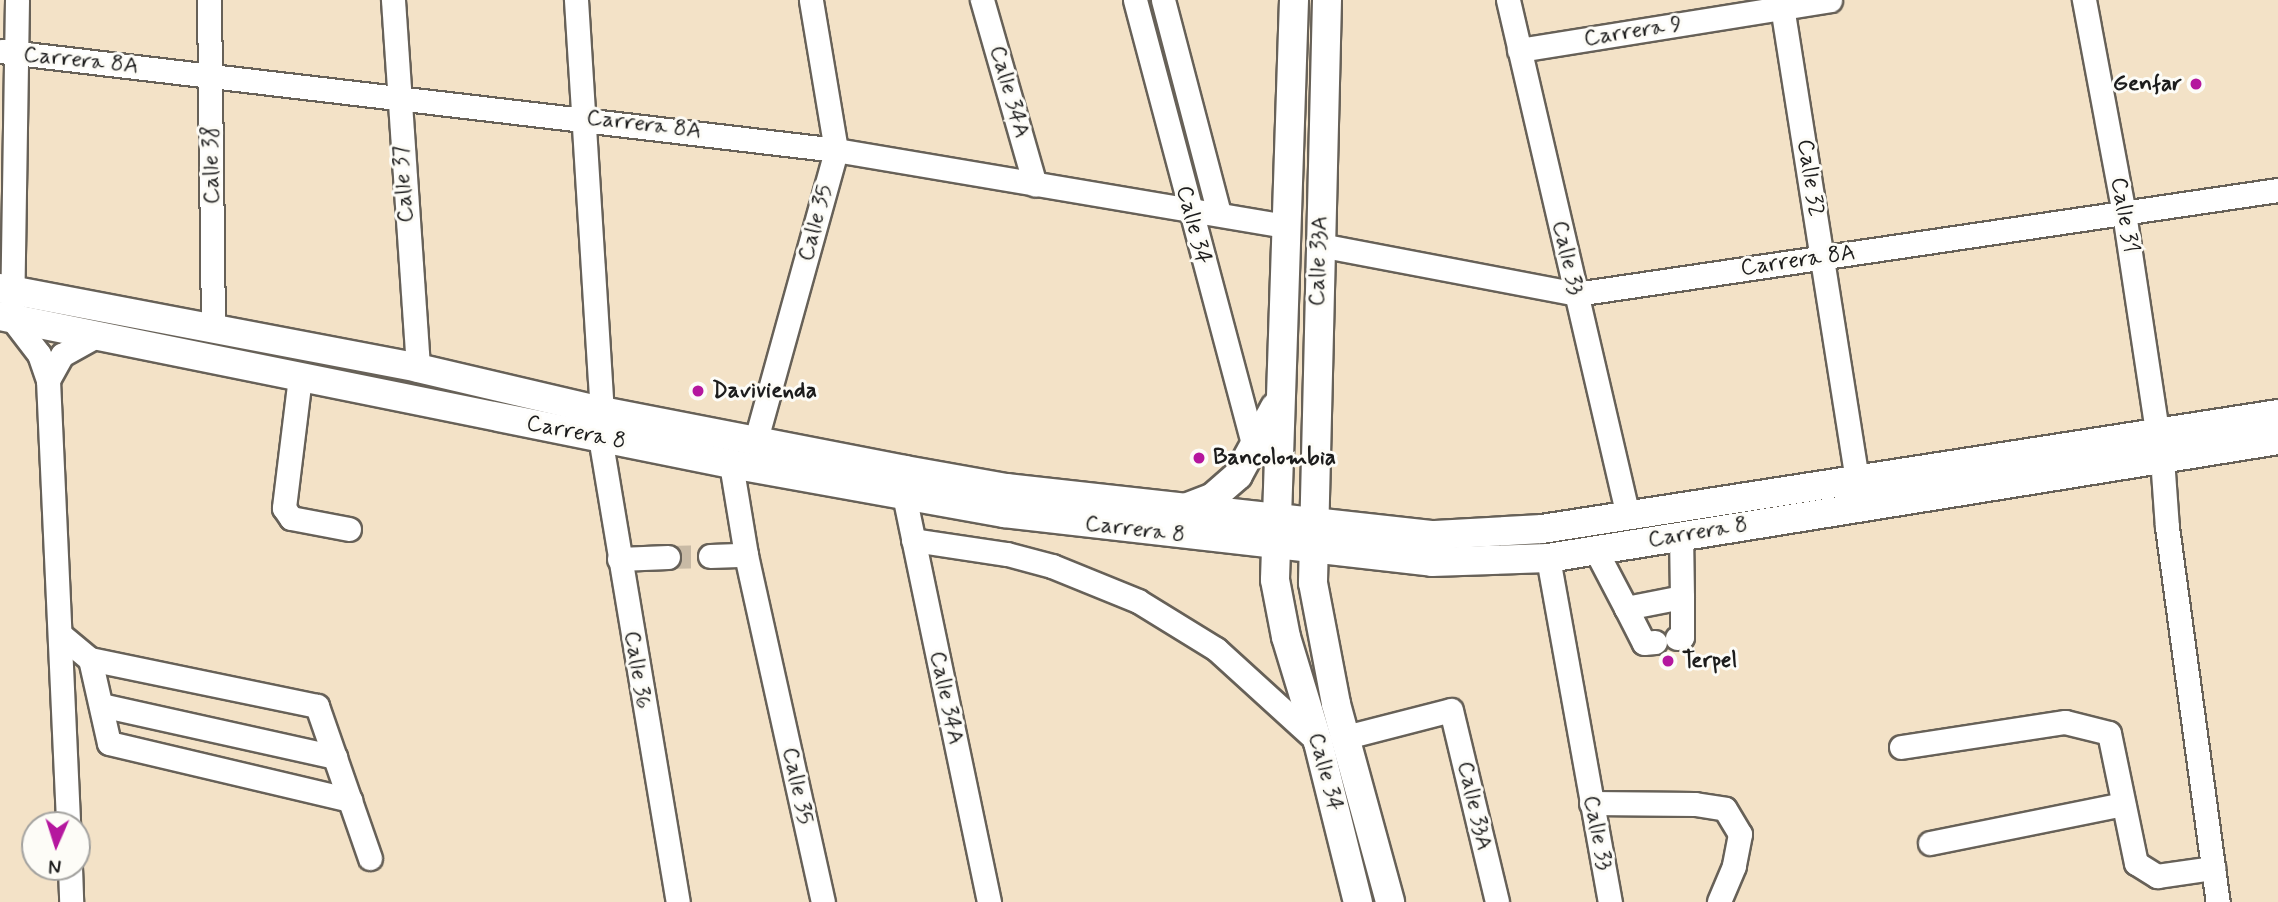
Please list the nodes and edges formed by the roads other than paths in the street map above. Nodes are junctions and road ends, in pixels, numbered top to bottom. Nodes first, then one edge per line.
1 (17, 0) edge
2 (209, 0) edge
3 (393, 0) edge
4 (576, 0) edge
5 (811, 0) edge
6 (982, 0) edge
7 (1135, 0) edge
8 (1163, 0) edge
9 (1294, 0) edge
10 (1327, 0) edge
11 (1508, 0) edge
12 (1830, 0) edge
13 (2084, 0) edge
14 (1782, 4) edge
15 (1519, 50) junction
16 (8, 53) edge
17 (211, 75) junction
18 (397, 100) junction
19 (585, 118) junction
20 (836, 150) junction
21 (1035, 185) junction
22 (2278, 190) edge
23 (1187, 208) junction
24 (2124, 213) junction
25 (1219, 214) junction
26 (1284, 226) junction
27 (1320, 245) junction
28 (1823, 257) junction
29 (6, 290) edge
30 (1576, 294) junction
31 (1281, 310) junction
32 (6, 318) edge
33 (213, 329) junction
34 (94, 337) junction
35 (418, 368) junction
36 (300, 377) junction
37 (48, 380) junction
38 (1280, 394) junction
39 (2278, 414) edge
40 (601, 424) junction
41 (2278, 440) edge
42 (755, 443) junction
43 (2160, 445) junction
44 (1255, 450) junction
45 (731, 464) junction
46 (1857, 481) junction
47 (904, 495) junction
48 (1182, 509) junction
49 (1629, 516) junction
50 (1293, 521) junction
51 (349, 529) dead end
52 (1681, 536) junction
53 (913, 540) junction
54 (1277, 547) junction
55 (1595, 549) junction
56 (1312, 551) junction
57 (746, 555) junction
58 (710, 556) tunnel mouth
59 (668, 557) tunnel mouth
60 (1548, 558) junction
61 (619, 559) junction
62 (1682, 597) junction
63 (1626, 608) junction
64 (61, 635) junction
65 (90, 659) junction
66 (101, 705) junction
67 (1346, 737) junction
68 (1318, 742) junction
69 (1901, 747) dead end
70 (335, 757) junction
71 (350, 800) junction
72 (1591, 803) junction
73 (2123, 804) junction
74 (67, 811) edge
75 (1930, 843) dead end
76 (370, 858) dead end
77 (2213, 868) junction
78 (70, 881) edge
79 (71, 902) edge
80 (677, 902) edge
81 (823, 902) edge
82 (989, 902) edge
83 (1358, 902) edge
84 (1390, 902) edge
85 (1496, 902) edge
86 (1610, 902) edge
87 (1719, 902) edge
88 (2218, 902) edge

1 - 16 street
2 - 17 street, Calle 38
3 - 18 street, Calle 37
4 - 19 street, Calle 36
5 - 20 street, Calle 35
6 - 21 street, Calle 34A
7 - 23 street, Calle 34
8 - 25 street, Calle 34
9 - 26 main road, Calle 33A
10 - 27 main road, Calle 33A
11 - 15 street, Calle 33
12 - 14 street, Carrera 9
13 - 24 street, Calle 31
14 - 15 street, Carrera 9
14 - 28 street, Calle 32
15 - 30 street, Calle 33
16 - 17 street, Carrera 8A
16 - 29 street
17 - 18 street, Carrera 8A
17 - 33 street, Calle 38
18 - 19 street, Carrera 8A
18 - 35 street, Calle 37
19 - 20 street, Carrera 8A
19 - 40 street, Calle 36
20 - 21 street, Carrera 8A
20 - 42 street, Calle 35
21 - 23 street, Carrera 8A
22 - 24 street, Carrera 8A
23 - 25 street, Carrera 8A
23 - 44 street, Calle 34
24 - 28 street, Carrera 8A
24 - 43 street, Calle 31
25 - 26 street, Carrera 8A
26 - 31 main road, Calle 33A
27 - 30 street, Carrera 8A
27 - 50 main road, Calle 33A
28 - 30 street, Carrera 8A
28 - 46 street, Calle 32
29 - 32 street
29 - 33 main road, Carrera 8
30 - 49 street, Calle 33
31 - 38 main road, Calle 33A
31 - 50 main road
32 - 34 main road, Carrera 8
32 - 37 street
33 - 35 main road, Carrera 8
34 - 36 main road, Carrera 8
34 - 37 street
35 - 40 main road, Carrera 8
36 - 40 main road, Carrera 8
36 - 51 street
37 - 64 street
38 - 44 main road
38 - 50 main road, Calle 33A
39 - 43 main road, Carrera 8
40 - 42 main road, Carrera 8
40 - 45 main road, Carrera 8
40 - 61 street, Calle 36
41 - 43 main road, Carrera 8
42 - 48 main road, Carrera 8
43 - 46 main road, Carrera 8
43 - 52 main road, Carrera 8
43 - 77 street, Calle 31
44 - 48 main road
45 - 47 main road, Carrera 8
45 - 57 street, Calle 35
46 - 49 main road, Carrera 8
47 - 53 street, Calle 34A
47 - 54 main road, Carrera 8
48 - 50 main road, Carrera 8
49 - 50 main road, Carrera 8
50 - 54 main road, Calle 34
50 - 56 main road, Calle 34
52 - 55 main road, Carrera 8
52 - 62 street
53 - 68 street
53 - 82 street, Calle 34A
54 - 56 main road, Carrera 8
54 - 68 main road, Calle 34
55 - 60 main road, Carrera 8
55 - 63 street
56 - 60 main road, Carrera 8
56 - 67 main road, Calle 34
57 - 58 street
57 - 81 street, Calle 35
59 - 61 street
60 - 72 street, Calle 33
61 - 80 street, Calle 36
62 - 63 street
62 - 63 street
64 - 65 street
64 - 74 street
65 - 66 street
65 - 70 street
66 - 70 street
66 - 71 street
67 - 84 main road, Calle 34
67 - 85 street, Calle 33A
68 - 83 main road, Calle 34
69 - 73 street
70 - 71 street
71 - 76 street
72 - 86 street, Calle 33
72 - 87 street
73 - 75 street
73 - 77 street
77 - 88 street, Calle 31
78 - 79 street

